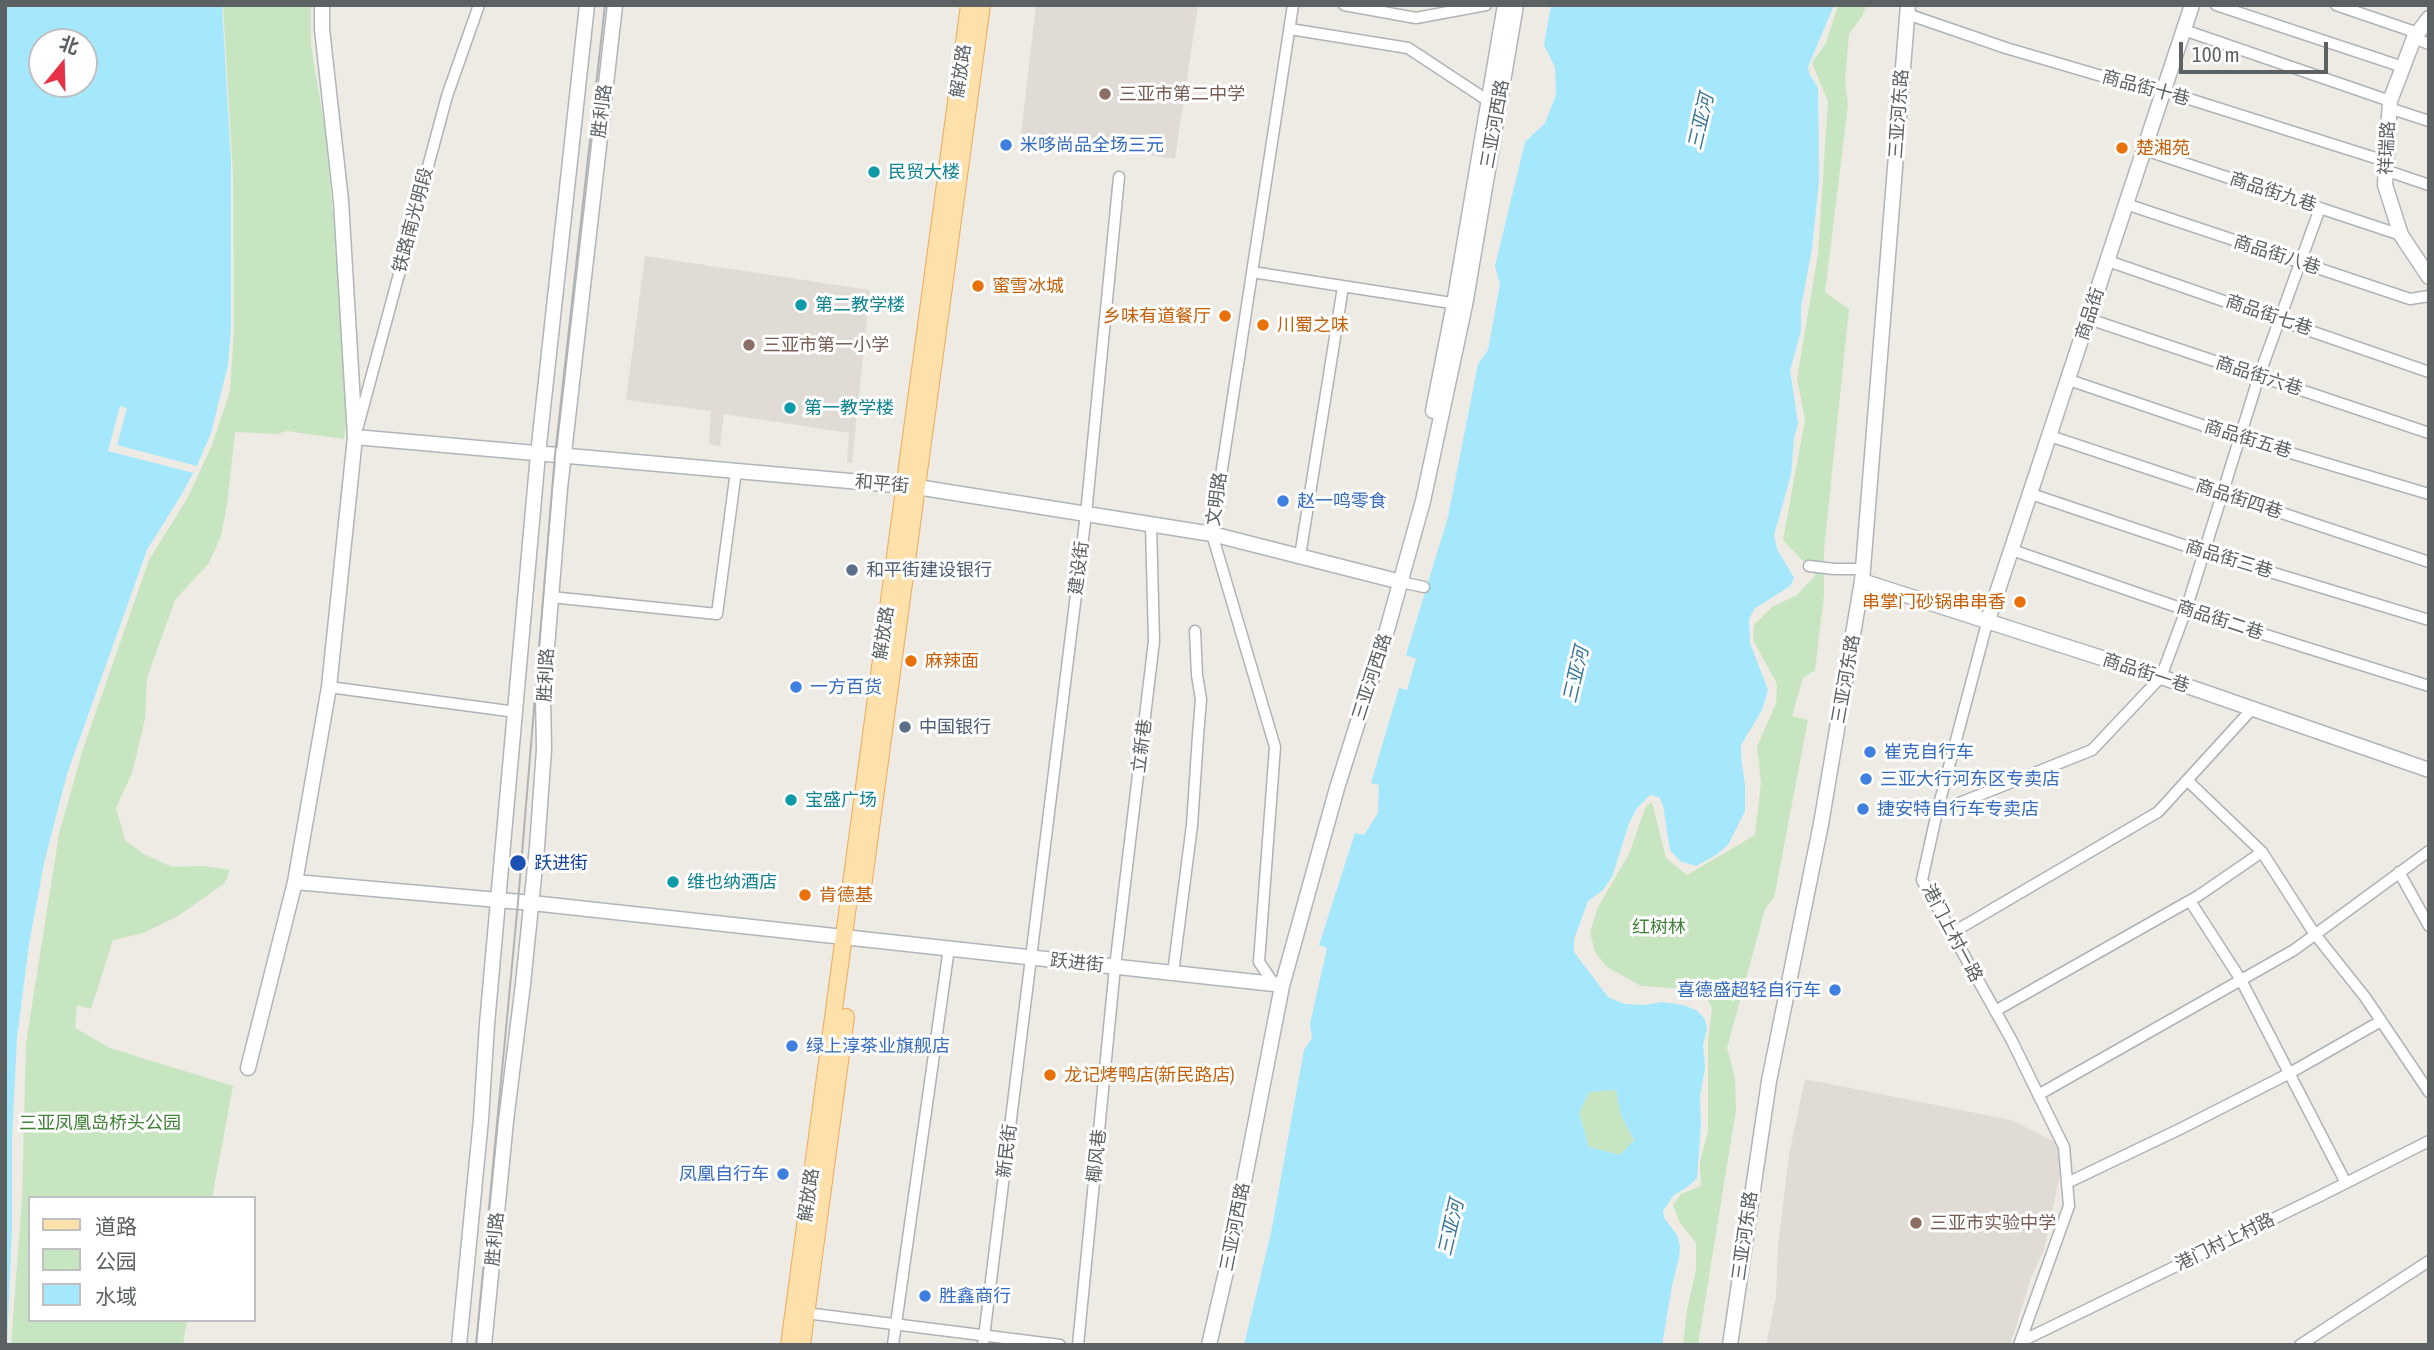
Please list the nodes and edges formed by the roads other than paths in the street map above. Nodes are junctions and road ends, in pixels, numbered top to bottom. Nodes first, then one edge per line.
1 (323, 5) edge
2 (478, 5) edge
3 (587, 5) edge
4 (615, 5) edge
5 (970, 5) edge
6 (982, 5) edge
7 (1293, 5) edge
8 (1344, 5) edge
9 (1486, 5) edge
10 (1505, 5) edge
11 (1516, 5) edge
12 (2192, 5) edge
13 (2216, 5) edge
14 (2336, 5) edge
15 (1398, 10) edge
16 (1907, 10) edge
17 (2429, 18) edge
18 (1290, 29) junction
19 (2184, 30) junction
20 (2420, 38) edge
21 (2403, 67) junction
22 (2164, 91) junction
23 (1493, 104) junction
24 (2390, 104) junction
25 (2429, 121) edge
26 (2145, 150) junction
27 (2385, 166) junction
28 (1119, 177) dead end
29 (2429, 186) edge
30 (2126, 204) junction
31 (2320, 208) junction
32 (2401, 235) junction
33 (2108, 261) junction
34 (2300, 262) junction
35 (1252, 272) junction
36 (2429, 277) edge
37 (1343, 287) junction
38 (2429, 296) edge
39 (1459, 304) junction
40 (2280, 318) junction
41 (2089, 319) junction
42 (2429, 372) edge
43 (2259, 376) junction
44 (2068, 380) junction
45 (2429, 433) edge
46 (2050, 436) junction
47 (355, 437) junction
48 (2240, 438) junction
49 (538, 454) junction
50 (563, 456) junction
51 (736, 471) junction
52 (911, 487) junction
53 (2031, 494) junction
54 (2222, 494) junction
55 (2429, 494) edge
56 (1086, 514) junction
57 (1151, 524) junction
58 (1212, 534) junction
59 (2012, 550) junction
60 (2204, 552) junction
61 (1300, 556) junction
62 (2429, 562) edge
63 (1809, 566) dead end
64 (1863, 575) junction
65 (1398, 581) junction
66 (1424, 587) dead end
67 (551, 597) junction
68 (2186, 610) junction
69 (2429, 620) edge
70 (1987, 623) junction
71 (1195, 631) dead end
72 (2161, 677) junction
73 (2429, 686) edge
74 (329, 687) junction
75 (2252, 709) junction
76 (516, 712) junction
77 (2429, 770) edge
78 (2188, 781) junction
79 (1937, 812) junction
80 (2429, 851) edge
81 (2262, 852) junction
82 (2399, 872) junction
83 (295, 882) junction
84 (499, 900) junction
85 (2190, 901) junction
86 (532, 903) junction
87 (2429, 926) edge
88 (2314, 933) junction
89 (1950, 934) junction
90 (851, 937) junction
91 (949, 948) junction
92 (1032, 958) junction
93 (1115, 967) junction
94 (1173, 974) junction
95 (2241, 979) junction
96 (1274, 984) junction
97 (1995, 1011) junction
98 (2381, 1021) junction
99 (248, 1068) dead end
100 (2290, 1073) junction
101 (2429, 1092) edge
102 (2038, 1095) junction
103 (2429, 1141) edge
104 (2067, 1183) junction
105 (2346, 1183) junction
106 (2429, 1261) edge
107 (806, 1313) junction
108 (896, 1325) junction
109 (983, 1341) edge
110 (2020, 1343) edge
111 (459, 1345) edge
112 (484, 1345) edge
113 (789, 1345) edge
114 (802, 1345) edge
115 (893, 1345) edge
116 (1060, 1345) edge
117 (1078, 1345) edge
118 (1200, 1345) edge
119 (1209, 1345) edge
120 (1730, 1345) edge
121 (2300, 1345) edge

1 - 47 street
2 - 47 street, 铁路南光明段
3 - 49 street, 胜利路
4 - 50 street, 胜利路
5 - 52 main road, 解放路
6 - 52 main road, 解放路
7 - 18 street, 文明路
8 - 15 street
9 - 15 street
10 - 23 street, 三亚河西路
11 - 23 street, 三亚河西路
12 - 19 street, 商品街
13 - 21 street
14 - 20 street
16 - 22 street, 商品街十巷
16 - 64 street, 三亚河东路
17 - 20 street, 祥瑞路
18 - 23 street
18 - 35 street, 文明路
19 - 22 street, 商品街
19 - 24 street
20 - 21 street, 祥瑞路
21 - 24 street, 祥瑞路
22 - 26 street, 商品街
22 - 27 street, 商品街十巷
23 - 39 street, 三亚河西路
24 - 25 street
24 - 27 street, 祥瑞路
26 - 30 street, 商品街
26 - 31 street, 商品街九巷
27 - 29 street, 商品街十巷
27 - 32 street, 祥瑞路
28 - 56 street, 建设街
30 - 33 street, 商品街
30 - 34 street, 商品街八巷
31 - 32 street, 商品街九巷
31 - 34 street
32 - 36 street, 祥瑞路
33 - 40 street, 商品街七巷
33 - 41 street, 商品街
34 - 38 street, 商品街八巷
34 - 40 street
35 - 37 street
35 - 58 street, 文明路
37 - 39 street
37 - 61 street
39 - 65 street, 三亚河西路
40 - 42 street, 商品街七巷
40 - 43 street
41 - 43 street, 商品街六巷
41 - 44 street, 商品街
43 - 45 street, 商品街六巷
43 - 48 street
44 - 46 street, 商品街
44 - 48 street, 商品街五巷
46 - 53 street, 商品街
46 - 54 street, 商品街四巷
47 - 49 street, 和平街
47 - 74 street
48 - 54 street
48 - 55 street, 商品街五巷
49 - 50 street, 和平街
49 - 76 street, 胜利路
50 - 51 street, 和平街
50 - 67 street, 胜利路
51 - 52 street, 和平街
51 - 67 street
52 - 56 street, 和平街
52 - 90 main road, 解放路
53 - 59 street, 商品街
53 - 60 street, 商品街三巷
54 - 60 street
54 - 62 street, 商品街四巷
56 - 57 street, 和平街
56 - 92 street, 建设街
57 - 58 street, 和平街
57 - 93 street, 立新巷
58 - 61 street, 和平街
58 - 96 street, 文明路
59 - 68 street, 商品街二巷
59 - 70 street, 商品街
60 - 68 street
60 - 69 street, 商品街三巷
61 - 65 street, 和平街
63 - 64 street
64 - 70 street, 商品街一巷
64 - 120 street, 三亚河东路
65 - 66 street
65 - 96 street, 三亚河西路
65 - 119 street, 三亚河西路
67 - 86 street, 胜利路
68 - 72 street
68 - 73 street, 商品街二巷
70 - 72 street, 商品街一巷
70 - 79 street, 港门上村一路
71 - 94 street
72 - 75 street, 商品街一巷
72 - 79 street
74 - 76 street
74 - 83 street
75 - 77 street, 商品街一巷
75 - 78 street
76 - 84 street, 胜利路
78 - 81 street
78 - 89 street
79 - 89 street, 港门上村一路
80 - 82 street
81 - 85 street
81 - 88 street
82 - 87 street
82 - 88 street
83 - 84 street, 跃进街
83 - 99 street
84 - 86 street, 跃进街
84 - 111 street, 胜利路
85 - 95 street
85 - 97 street
86 - 90 street, 跃进街
86 - 112 street, 胜利路
88 - 95 street
88 - 98 street
89 - 97 street, 港门上村一路
90 - 91 street, 跃进街
90 - 107 main road, 解放路
90 - 113 main road, 解放路
91 - 92 street, 跃进街
91 - 108 street
92 - 93 street, 跃进街
92 - 109 street, 新民街
93 - 94 street, 跃进街
93 - 117 street, 椰风巷
94 - 96 street, 跃进街
95 - 100 street
95 - 102 street
96 - 118 street, 三亚河西路
97 - 102 street, 港门上村一路
98 - 100 street
98 - 101 street
100 - 104 street
100 - 105 street
102 - 104 street, 港门上村一路
103 - 105 street, 港门村上村路
104 - 110 street
105 - 110 street, 港门村上村路
106 - 121 street
107 - 108 street
107 - 114 main road, 解放路
108 - 109 street
108 - 115 street
109 - 116 street

